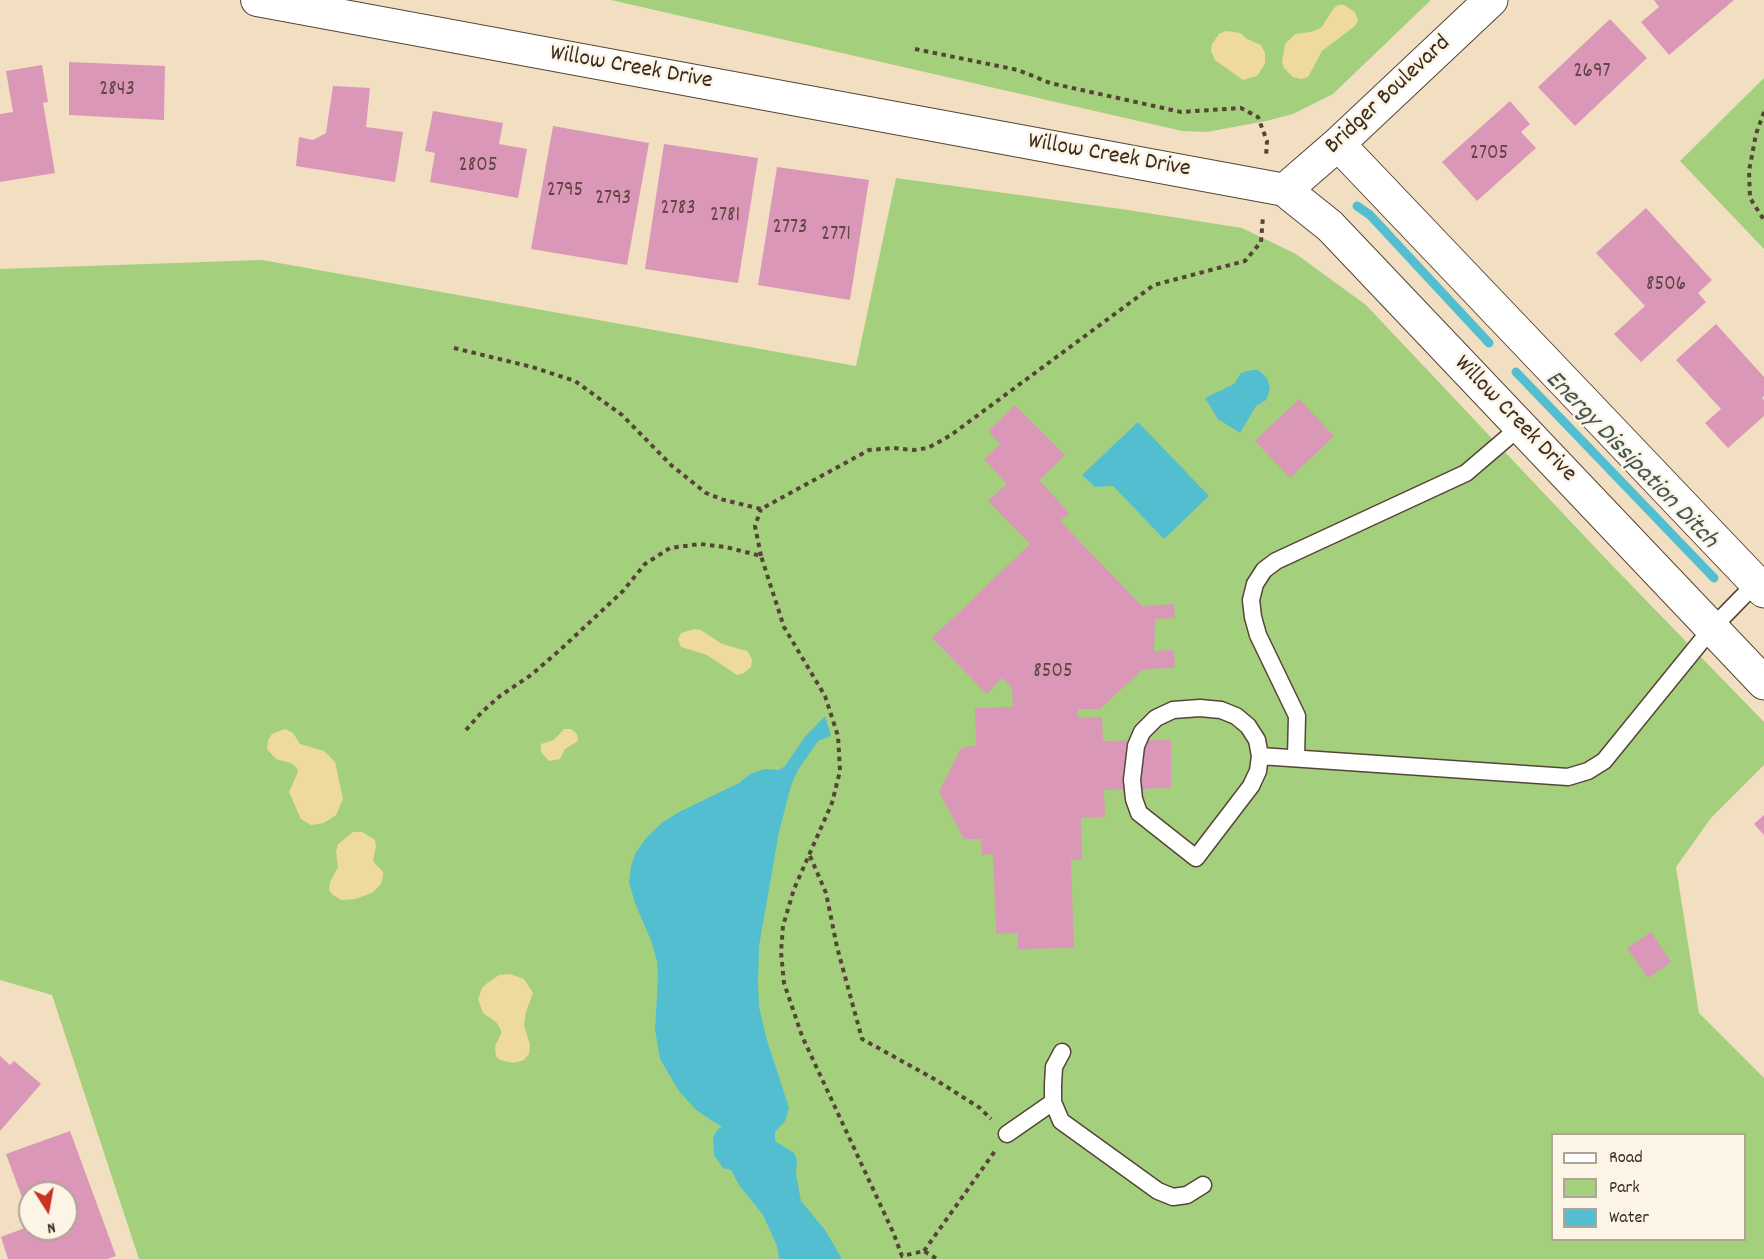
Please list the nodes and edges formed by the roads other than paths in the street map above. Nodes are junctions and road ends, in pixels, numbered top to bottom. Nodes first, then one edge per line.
1 (257, 0) edge
2 (1491, 0) edge
3 (1338, 144) junction
4 (1275, 188) junction
5 (1521, 426) junction
6 (1760, 587) edge
7 (1712, 628) junction
8 (1764, 683) edge
9 (1260, 756) junction
10 (1296, 758) junction
11 (1062, 1052) dead end
12 (1053, 1102) junction
13 (1007, 1134) road end
14 (1203, 1185) dead end

1 - 4 street, Willow Creek Drive
2 - 3 street, Bridger Boulevard
3 - 4 street, Bridger Boulevard
3 - 6 street
4 - 5 street, Willow Creek Drive
5 - 7 street, Willow Creek Drive
5 - 10 lane
6 - 7 lane
7 - 8 street, Willow Creek Drive
7 - 10 lane
9 - 9 lane
9 - 10 lane
11 - 12 lane
12 - 13 lane
12 - 14 lane

